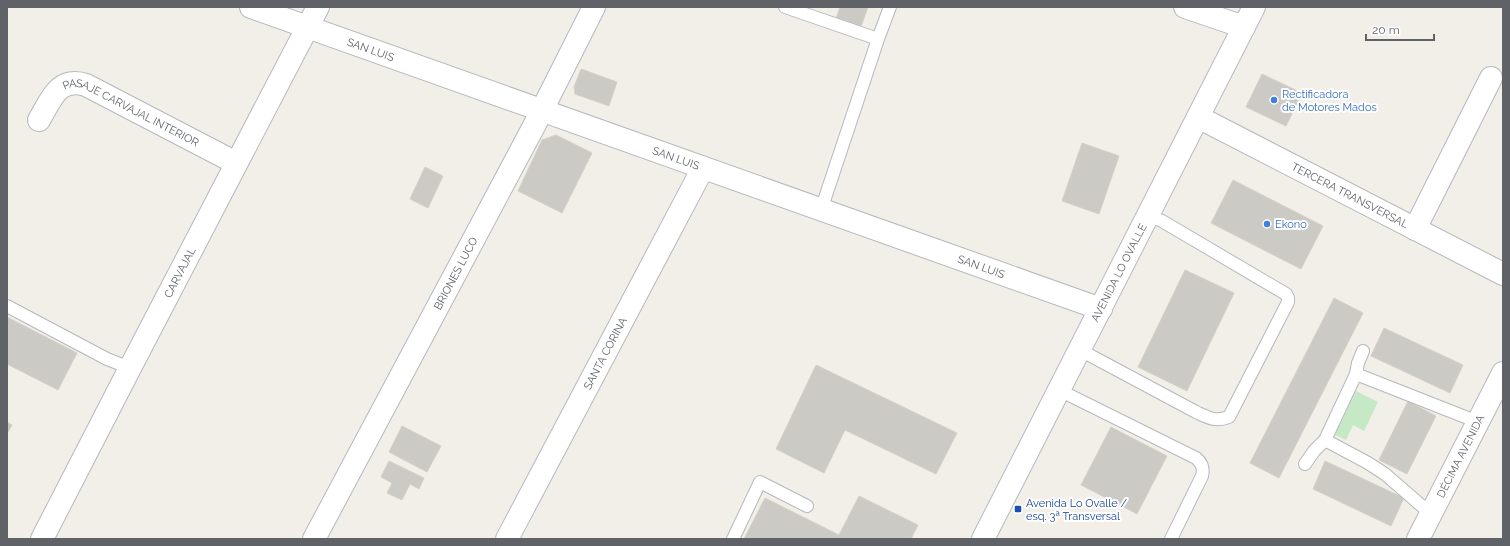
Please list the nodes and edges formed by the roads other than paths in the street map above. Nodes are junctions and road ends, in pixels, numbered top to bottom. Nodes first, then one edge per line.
1 (251, 7) edge
2 (318, 7) edge
3 (594, 7) edge
4 (786, 7) edge
5 (890, 7) edge
6 (1185, 7) edge
7 (1254, 7) edge
8 (307, 27) junction
9 (1244, 27) junction
10 (878, 39) junction
11 (1491, 78) dead end
12 (541, 111) junction
13 (1198, 117) junction
14 (40, 120) dead end
15 (236, 163) junction
16 (703, 168) junction
17 (821, 210) junction
18 (1148, 215) junction
19 (1415, 229) junction
20 (1503, 274) edge
21 (7, 306) edge
22 (1100, 309) junction
23 (1080, 350) junction
24 (1363, 352) dead end
25 (130, 368) junction
26 (1503, 373) edge
27 (1356, 374) junction
28 (1059, 390) junction
29 (1478, 422) junction
30 (1325, 440) junction
31 (1305, 464) dead end
32 (807, 506) dead end
33 (1431, 514) junction
34 (42, 539) edge
35 (314, 539) edge
36 (507, 539) edge
37 (733, 539) edge
38 (983, 539) edge
39 (1171, 539) edge
40 (1418, 539) edge

1 - 8 street, SAN LUIS
2 - 8 street, CARVAJAL
3 - 12 street, BRIONES LUCO
4 - 10 lane
5 - 10 lane
6 - 9 street
7 - 9 street, AVENIDA LO OVALLE
8 - 12 street, SAN LUIS
8 - 15 street, CARVAJAL
9 - 13 street, AVENIDA LO OVALLE
10 - 17 lane
11 - 19 street
12 - 16 street, SAN LUIS
12 - 35 street, BRIONES LUCO
13 - 18 street, AVENIDA LO OVALLE
13 - 19 street, TERCERA TRANSVERSAL
14 - 15 street, PASAJE CARVAJAL INTERIOR
15 - 25 street, CARVAJAL
16 - 17 street, SAN LUIS
16 - 36 street, SANTA CORINA
17 - 22 street, SAN LUIS
18 - 22 street, AVENIDA LO OVALLE
18 - 23 lane
19 - 20 street, TERCERA TRANSVERSAL
21 - 25 lane
22 - 23 street, AVENIDA LO OVALLE
23 - 28 street, AVENIDA LO OVALLE
24 - 27 lane
25 - 34 street, CARVAJAL
26 - 29 street, DÉCIMA AVENIDA
27 - 29 lane
27 - 30 lane
28 - 38 street, AVENIDA LO OVALLE
28 - 39 lane
29 - 33 street, DÉCIMA AVENIDA
30 - 31 lane
30 - 33 lane
32 - 37 lane
33 - 40 street, DÉCIMA AVENIDA

